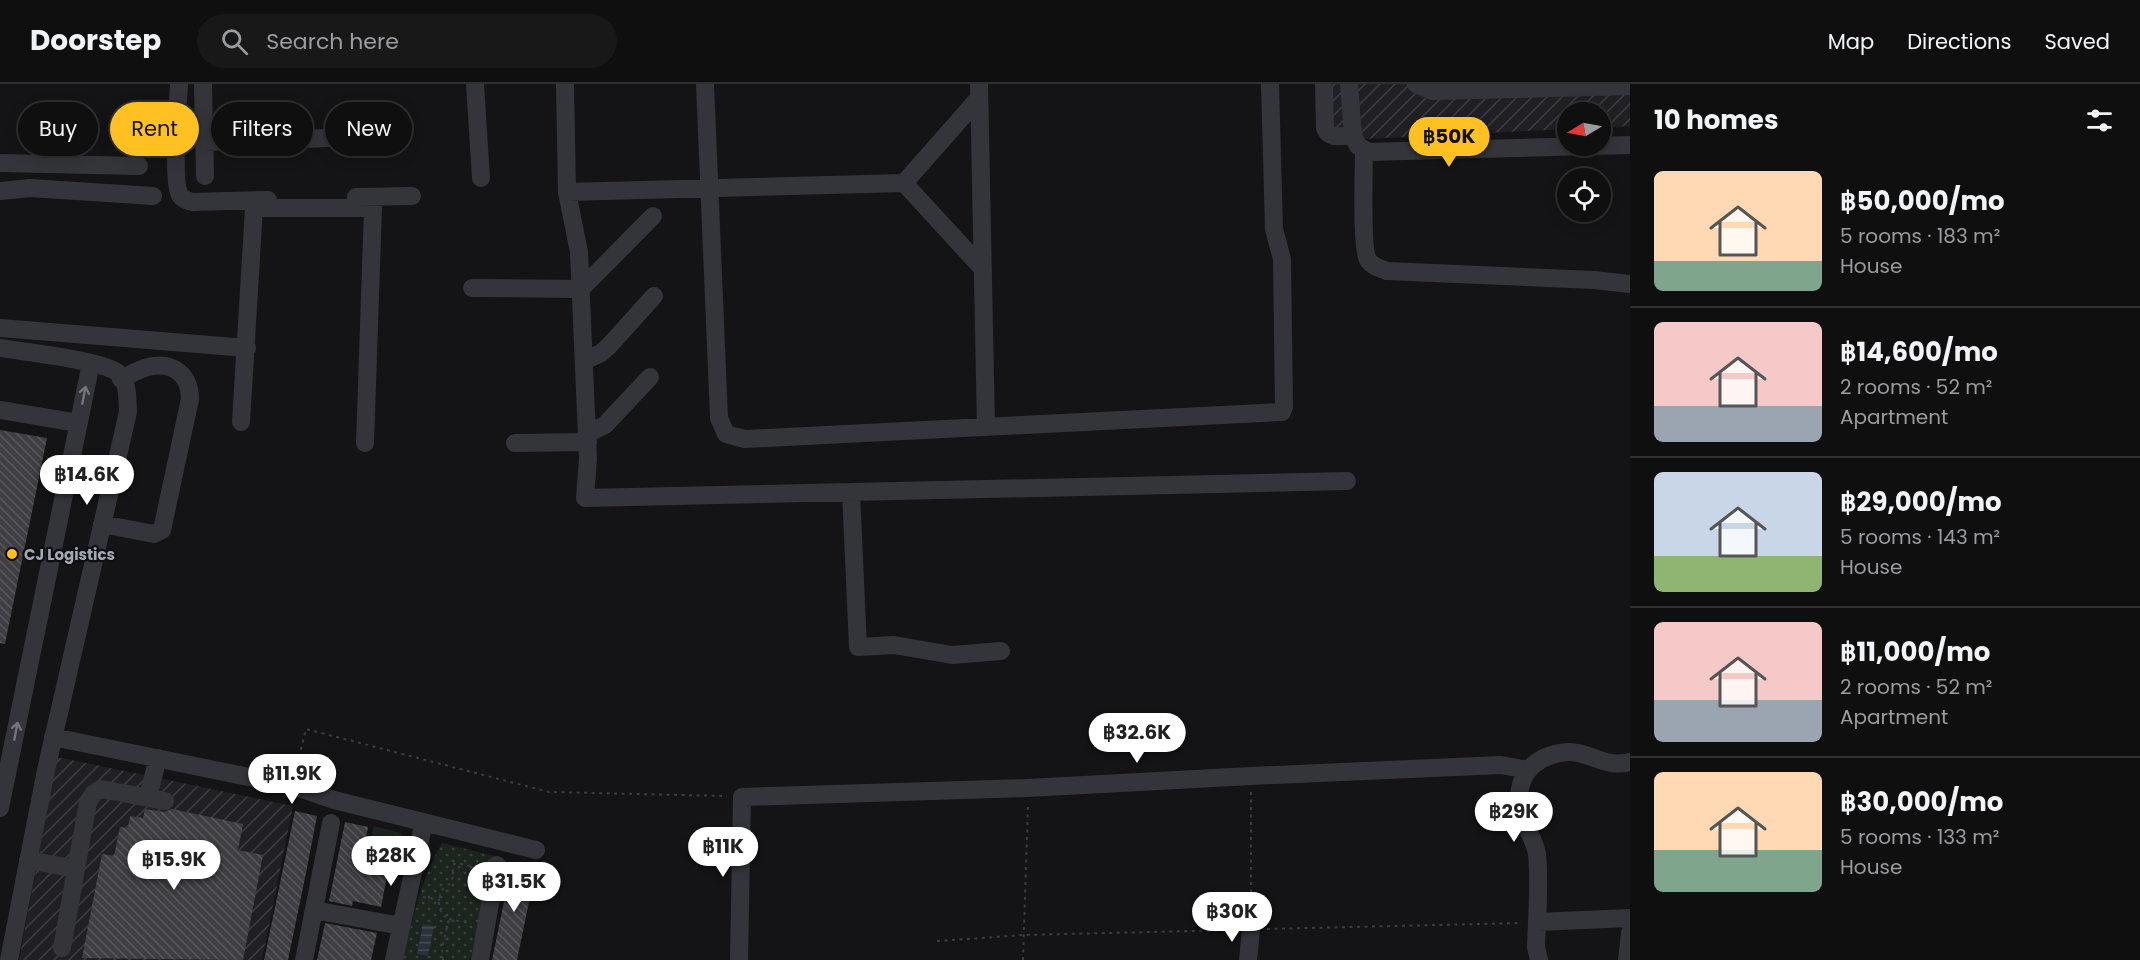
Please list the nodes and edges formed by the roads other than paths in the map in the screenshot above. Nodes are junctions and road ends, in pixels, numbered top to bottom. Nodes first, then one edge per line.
1 (179, 84) edge
2 (203, 84) edge
3 (475, 84) edge
4 (564, 84) edge
5 (705, 84) edge
6 (1270, 84) edge
7 (1324, 84) edge
8 (1349, 84) edge
9 (1416, 84) edge
10 (1522, 86) edge
11 (1630, 87) edge
12 (979, 91) edge
13 (325, 138) edge
14 (204, 142) junction
15 (1358, 142) junction
16 (1630, 145) edge
17 (0, 163) edge
18 (140, 166) dead end
19 (205, 176) dead end
20 (481, 178) dead end
21 (904, 183) junction
22 (709, 189) junction
23 (0, 191) edge
24 (567, 192) junction
25 (153, 196) dead end
26 (412, 196) dead end
27 (653, 216) dead end
28 (983, 269) junction
29 (1630, 284) edge
30 (472, 288) dead end
31 (581, 289) junction
32 (654, 296) dead end
33 (0, 328) edge
34 (0, 348) edge
35 (247, 348) junction
36 (584, 361) junction
37 (91, 363) junction
38 (650, 377) dead end
39 (121, 379) junction
40 (0, 410) edge
41 (241, 422) dead end
42 (78, 423) junction
43 (986, 427) junction
44 (587, 438) junction
45 (365, 443) dead end
46 (515, 443) dead end
47 (1347, 481) dead end
48 (851, 492) junction
49 (102, 524) junction
50 (1001, 651) dead end
51 (53, 737) junction
52 (158, 758) junction
53 (1630, 762) edge
54 (1528, 770) junction
55 (0, 808) edge
56 (424, 822) junction
57 (331, 823) dead end
58 (536, 850) dead end
59 (28, 860) junction
60 (496, 868) road end
61 (76, 869) junction
62 (314, 910) junction
63 (1630, 918) edge
64 (1537, 922) junction
65 (401, 926) junction
66 (1251, 930) road end
67 (1629, 933) edge
68 (62, 948) dead end
69 (9, 960) edge
70 (303, 960) edge
71 (394, 960) edge
72 (480, 960) edge
73 (739, 960) edge
74 (1248, 960) edge
75 (1539, 960) edge
76 (1627, 960) edge

1 - 26 street
2 - 14 street
3 - 20 street
4 - 24 street
5 - 22 street
6 - 43 street
7 - 15 street
8 - 15 street
9 - 10 street
10 - 11 street
12 - 21 street
12 - 28 street
13 - 14 street
14 - 19 street
15 - 16 street
15 - 29 street
17 - 18 street
21 - 22 street
21 - 28 street
22 - 24 street
22 - 43 street
23 - 25 street
24 - 31 street
27 - 31 street
28 - 43 street
30 - 31 street
31 - 36 street
32 - 36 street
33 - 35 street
34 - 37 street
35 - 41 street
35 - 45 street
36 - 44 street
37 - 39 street
42 -> 37 street
38 - 44 street
39 - 49 street
39 - 49 street
40 - 42 street
55 -> 42 street
44 - 46 street
44 - 48 street
47 - 48 street
48 - 50 street
49 - 51 street
51 - 52 street
51 - 59 street
52 - 56 street
52 - 61 street
53 - 54 street
54 - 64 street
54 - 73 street
56 - 58 street
56 - 65 street
57 - 62 street
59 - 61 street
59 - 69 street
60 - 72 street
61 - 68 street
62 - 65 street
62 - 70 street
63 - 64 street
64 - 75 street
65 - 71 street
66 - 74 street
67 - 76 street

